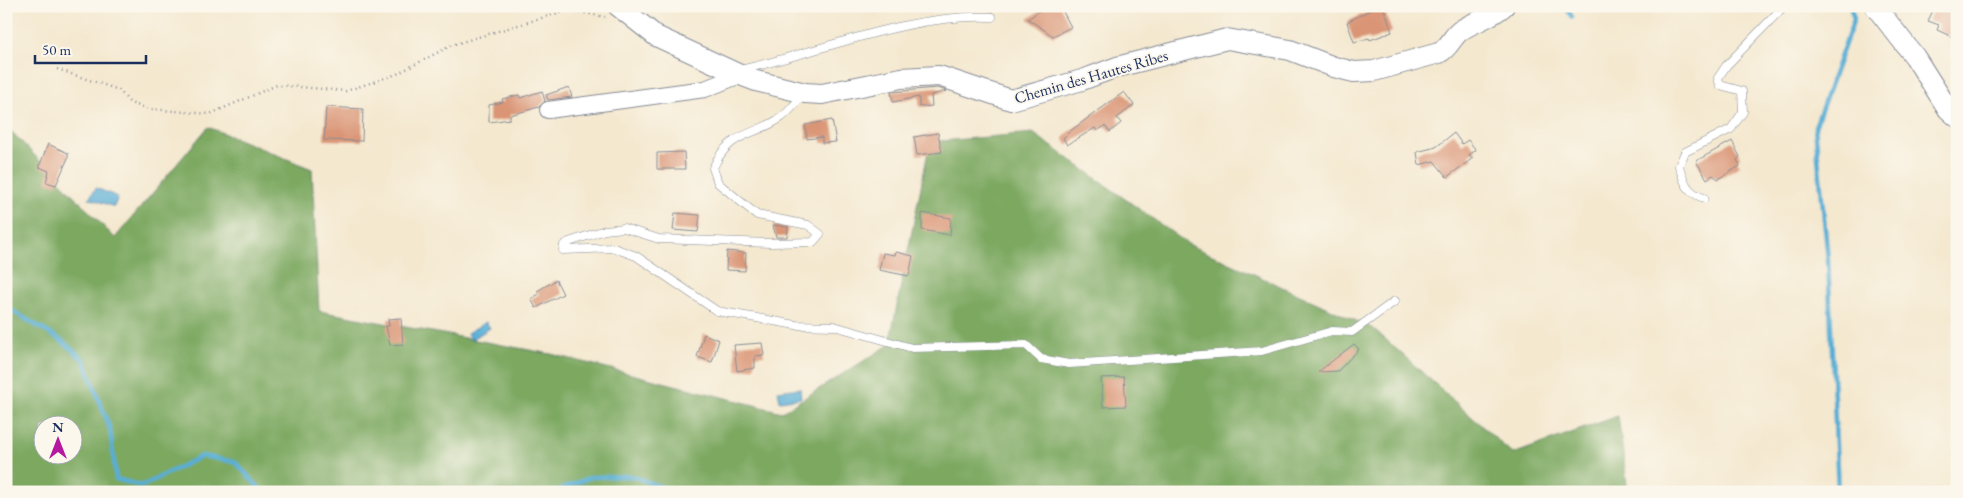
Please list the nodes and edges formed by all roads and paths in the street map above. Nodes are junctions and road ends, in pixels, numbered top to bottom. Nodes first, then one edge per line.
1 (1504, 6) edge
2 (1784, 6) edge
3 (1875, 6) edge
4 (616, 12) edge
5 (992, 17) dead end
6 (57, 69) dead end
7 (737, 73) junction
8 (805, 93) junction
9 (548, 110) dead end
10 (1957, 117) edge
11 (1704, 198) dead end
12 (1395, 301) dead end

1 - 8 street, Chemin des Hautes Ribes
2 - 11 lane
3 - 10 street
4 - 6 path
4 - 7 street, Chemin des Hautes Ribes
5 - 7 lane
7 - 8 street, Chemin des Hautes Ribes
7 - 9 street
8 - 12 lane

